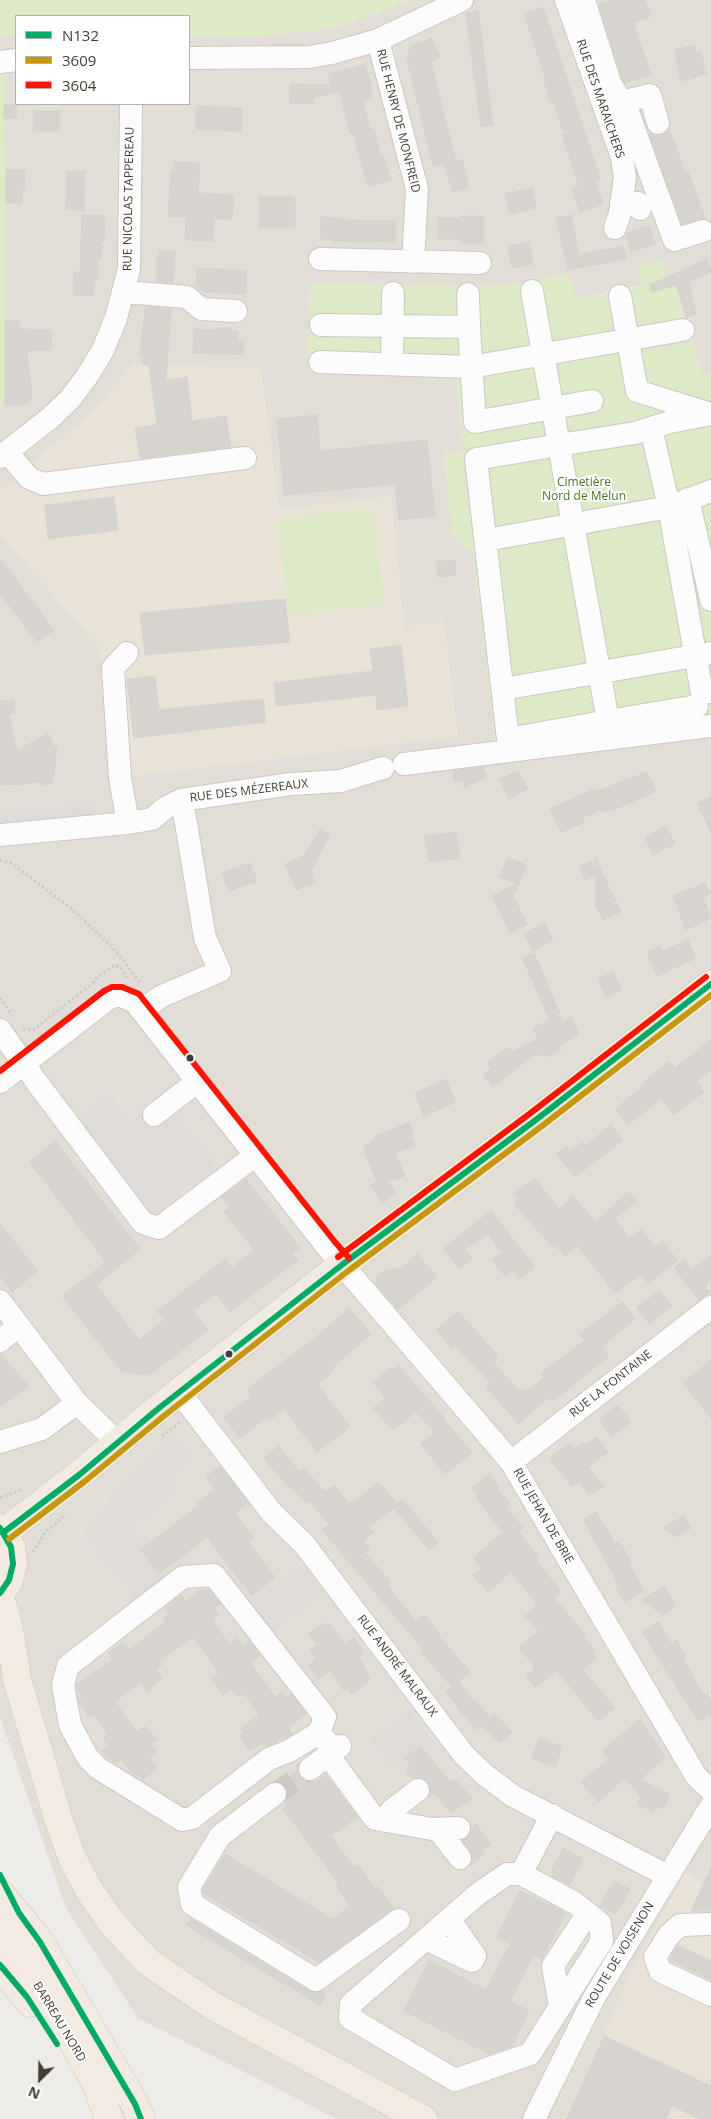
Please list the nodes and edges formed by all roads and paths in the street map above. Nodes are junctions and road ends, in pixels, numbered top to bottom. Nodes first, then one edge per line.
1 (462, 0) edge
2 (566, 0) edge
3 (584, 0) edge
4 (378, 40) junction
5 (190, 58) edge
6 (15, 60) edge
7 (0, 62) edge
8 (622, 102) junction
9 (132, 105) edge
10 (658, 123) dead end
11 (615, 228) dead end
12 (703, 231) dead end
13 (320, 260) dead end
14 (413, 262) junction
15 (480, 264) dead end
16 (532, 291) dead end
17 (125, 292) junction
18 (393, 293) dead end
19 (468, 294) dead end
20 (620, 296) dead end
21 (236, 311) dead end
22 (321, 324) dead end
23 (393, 327) junction
24 (469, 327) junction
25 (683, 330) dead end
26 (628, 340) junction
27 (543, 355) junction
28 (320, 362) dead end
29 (392, 364) junction
30 (471, 367) junction
31 (592, 401) dead end
32 (552, 408) junction
33 (711, 414) edge
34 (652, 428) junction
35 (559, 445) junction
36 (3, 454) edge
37 (245, 458) dead end
38 (711, 491) edge
39 (678, 503) junction
40 (573, 525) junction
41 (486, 540) junction
42 (711, 600) edge
43 (127, 653) dead end
44 (703, 654) edge
45 (600, 672) junction
46 (503, 689) junction
47 (704, 699) edge
48 (711, 726) edge
49 (609, 730) junction
50 (181, 800) junction
51 (128, 823) junction
52 (0, 835) edge
53 (0, 860) edge
54 (130, 969) junction
55 (124, 973) dead end
56 (93, 983) dead end
57 (711, 984) edge
58 (0, 998) edge
59 (148, 1005) junction
60 (12, 1025) edge
61 (25, 1064) junction
62 (198, 1081) junction
63 (0, 1082) edge
64 (154, 1115) dead end
65 (256, 1155) junction
66 (343, 1264) junction
67 (0, 1301) edge
68 (711, 1307) edge
69 (18, 1326) junction
70 (0, 1341) edge
71 (186, 1402) junction
72 (77, 1403) junction
73 (156, 1440) dead end
74 (0, 1442) edge
75 (115, 1444) junction
76 (511, 1462) junction
77 (71, 1510) dead end
78 (2, 1530) edge
79 (32, 1556) dead end
80 (0, 1595) edge
81 (0, 1677) edge
82 (318, 1732) junction
83 (336, 1749) junction
84 (310, 1769) tunnel mouth
85 (418, 1790) dead end
86 (711, 1790) edge
87 (275, 1794) tunnel mouth
88 (552, 1816) junction
89 (708, 1819) edge
90 (384, 1820) junction
91 (460, 1858) dead end
92 (521, 1874) junction
93 (0, 1875) edge
94 (668, 1876) junction
95 (0, 1893) edge
96 (449, 1919) junction
97 (399, 1920) dead end
98 (9, 1922) edge
99 (711, 1924) edge
100 (426, 1939) junction
101 (0, 1965) edge
102 (711, 1996) edge
103 (536, 2114) edge
104 (100, 2119) edge
105 (109, 2119) edge
106 (141, 2119) edge
107 (389, 2119) edge
108 (423, 2119) edge

1 - 4 street
2 - 11 street, RUE DES MARAICHERS
3 - 8 street
4 - 5 street
4 - 14 street, RUE HENRY DE MONFREID
6 - 7 street
8 - 10 street
8 - 12 street
9 - 17 street, RUE NICOLAS TAPPEREAU
13 - 14 street
14 - 15 street
16 - 27 street
17 - 21 street
17 - 36 street, RUE NICOLAS TAPPEREAU
18 - 23 street
19 - 24 street
20 - 26 street
22 - 23 street
23 - 24 street
23 - 29 street
24 - 30 street
25 - 26 street
26 - 27 street
26 - 33 street
27 - 30 street
27 - 32 street
28 - 29 street
29 - 30 street
30 - 32 street
31 - 32 street
32 - 35 street
33 - 34 street
34 - 35 street
34 - 39 street
35 - 40 street
35 - 41 street
36 - 37 street
38 - 39 street
39 - 40 street
39 - 42 street
39 - 44 street
40 - 41 street
40 - 45 street
41 - 46 street
43 - 51 street
44 - 45 street
44 - 47 street
45 - 46 street
45 - 49 street
46 - 49 street
47 - 49 street
48 - 49 street, RUE DES MÉZEREAUX
49 - 50 street, RUE DES MÉZEREAUX
50 - 51 street, RUE DES MÉZEREAUX
50 - 59 street
51 - 52 street, RUE DES MÉZEREAUX
53 - 54 path
54 - 55 path
54 - 59 path
56 - 60 path
57 - 66 main road
58 - 60 path
59 - 61 street, RUE JEHAN DE BRIE
59 - 62 street, RUE JEHAN DE BRIE
60 - 61 street
61 - 63 street
61 - 65 street
62 - 64 street
62 - 65 street, RUE JEHAN DE BRIE
65 - 66 street, RUE JEHAN DE BRIE
66 - 71 main road
66 - 76 street, RUE JEHAN DE BRIE
67 - 69 street
68 - 76 street, RUE LA FONTAINE
69 - 70 street
69 - 72 street
71 - 73 path
71 - 75 main road
71 - 88 street, RUE ANDRÉ MALRAUX
72 - 74 street
72 - 75 street
75 - 78 main road
76 - 86 street, RUE JEHAN DE BRIE
77 - 79 path
78 - 80 main road
80 - 108 main road
81 - 107 main road
82 - 82 street
82 - 83 street
83 - 84 street
83 - 90 street
85 - 90 street
87 - 97 street
88 - 92 street
88 - 94 street, RUE ANDRÉ MALRAUX
89 - 94 street, ROUTE DE VOISENON
90 - 91 street
92 - 96 street
92 - 100 street
93 - 98 main road
94 - 103 street, ROUTE DE VOISENON
95 - 98 main road
96 - 100 street
96 - 100 street
98 - 105 main road, BARREAU NORD
98 - 106 main road
99 - 102 street
101 - 104 main road

